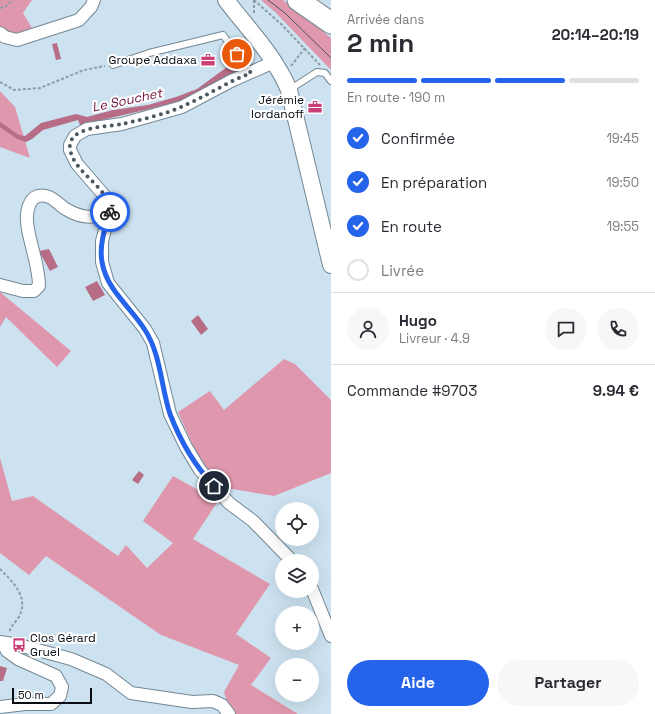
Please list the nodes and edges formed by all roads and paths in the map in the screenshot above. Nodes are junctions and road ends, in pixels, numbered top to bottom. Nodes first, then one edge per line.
1 (13, 0) edge
2 (94, 0) edge
3 (226, 0) edge
4 (298, 0) edge
5 (319, 0) edge
6 (0, 8) edge
7 (331, 8) edge
8 (255, 20) dead end
9 (331, 23) edge
10 (0, 33) edge
11 (305, 48) junction
12 (274, 62) junction
13 (113, 65) joint
14 (290, 68) dead end
15 (251, 73) junction
16 (325, 73) junction
17 (331, 81) edge
18 (0, 82) edge
19 (289, 90) junction
20 (110, 211) junction
21 (331, 265) edge
22 (0, 285) edge
23 (285, 554) edge
24 (0, 569) edge
25 (316, 598) edge
26 (331, 636) edge
27 (5, 640) edge
28 (0, 707) edge
29 (229, 714) edge

1 - 6 path
2 - 10 street
3 - 12 street
4 - 9 highway
5 - 7 highway
8 - 11 path
11 - 14 path
11 - 16 path
12 - 15 street
12 - 19 street
13 - 15 lane
13 - 18 path
15 - 20 street
16 - 17 lane
16 - 19 lane
19 - 21 street
20 - 22 street
20 - 23 street
24 - 27 path
25 - 26 street
27 - 28 street
27 - 29 street

